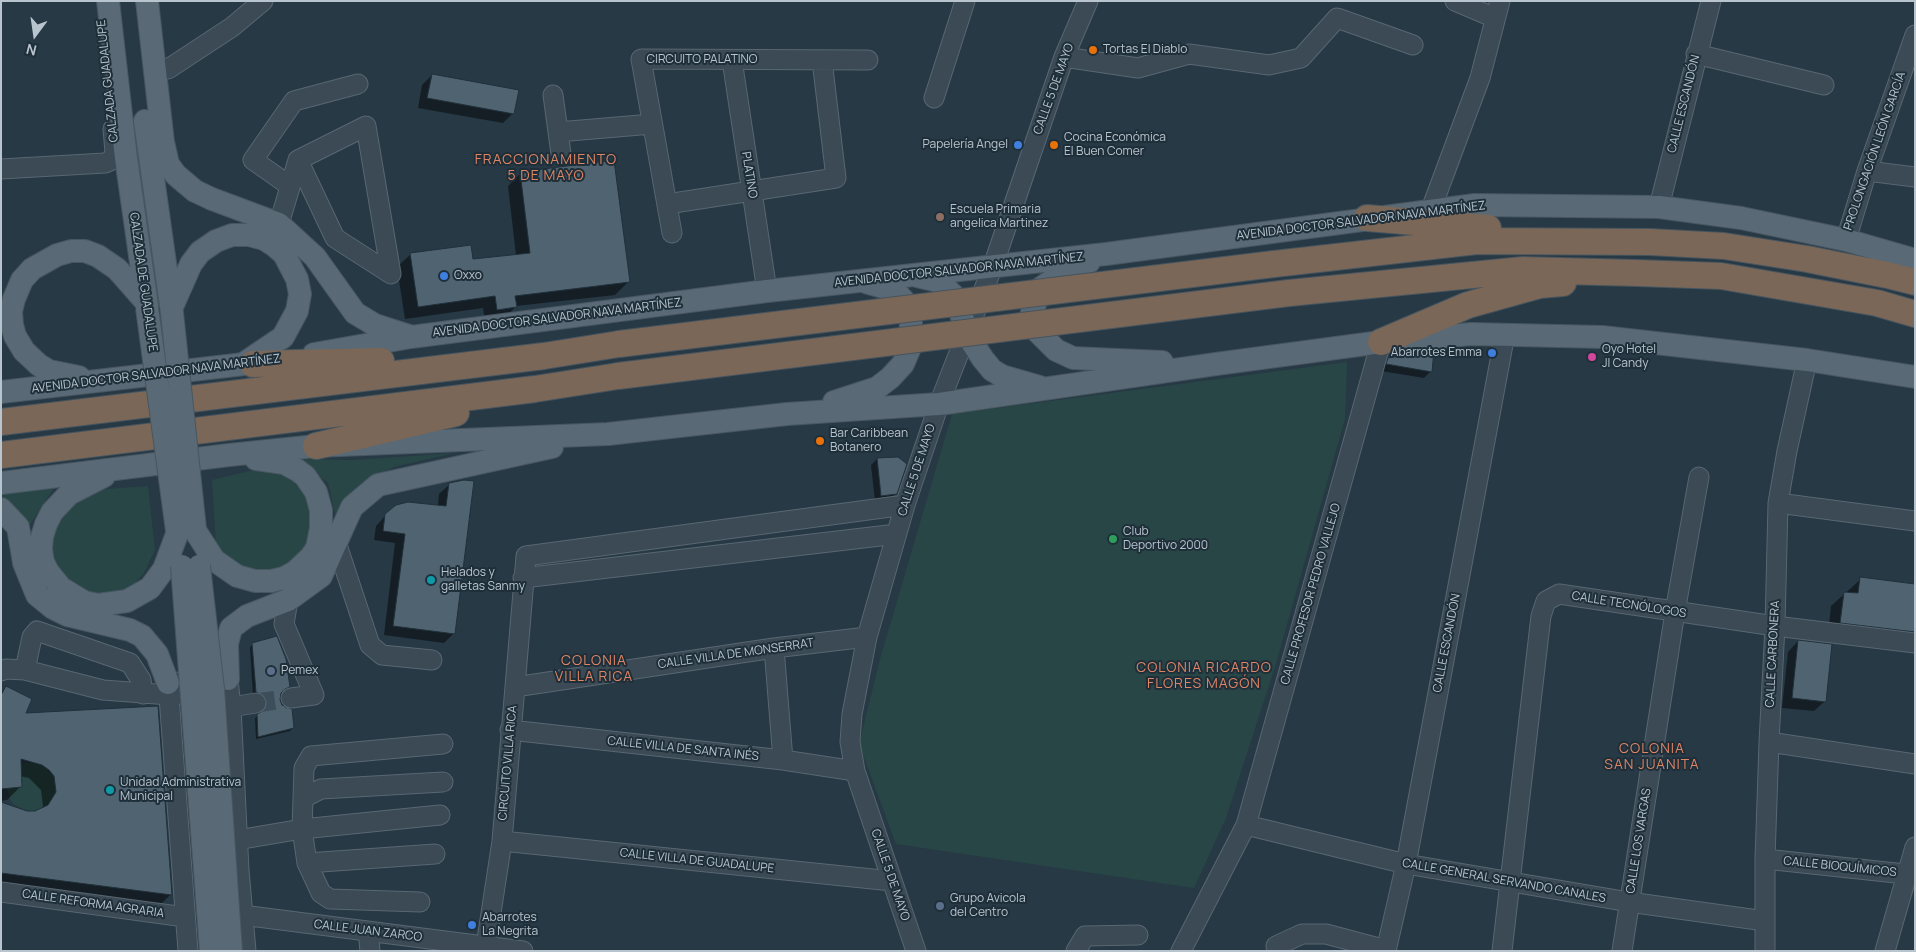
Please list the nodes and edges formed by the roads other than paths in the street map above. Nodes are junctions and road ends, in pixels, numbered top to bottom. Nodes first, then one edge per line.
1 (100, 1) edge
2 (108, 1) edge
3 (132, 1) edge
4 (147, 1) edge
5 (263, 1) edge
6 (964, 1) edge
7 (1088, 1) edge
8 (1454, 1) edge
9 (1711, 1) edge
10 (1497, 10) edge
11 (1915, 35) edge
12 (1413, 45) dead end
13 (1696, 54) junction
14 (1064, 57) junction
15 (732, 60) junction
16 (822, 60) junction
17 (868, 60) dead end
18 (168, 70) dead end
19 (358, 84) dead end
20 (1824, 85) dead end
21 (553, 95) dead end
22 (934, 98) dead end
23 (652, 124) junction
24 (558, 132) junction
25 (561, 154) dead end
26 (298, 160) junction
27 (1, 169) edge
28 (1867, 171) junction
29 (1915, 177) edge
30 (290, 186) junction
31 (752, 191) junction
32 (667, 204) junction
33 (1659, 208) junction
34 (1430, 212) junction
35 (1367, 218) junction
36 (278, 224) junction
37 (672, 233) dead end
38 (1846, 240) junction
39 (1650, 242) junction
40 (1106, 254) junction
41 (1915, 260) edge
42 (993, 266) junction
43 (1636, 274) junction
44 (911, 275) junction
45 (1915, 282) edge
46 (839, 283) junction
47 (766, 291) junction
48 (147, 306) junction
49 (172, 310) junction
50 (1915, 314) edge
51 (967, 330) junction
52 (1505, 334) junction
53 (412, 337) junction
54 (1381, 342) junction
55 (544, 356) junction
56 (1808, 360) junction
57 (1216, 364) junction
58 (246, 365) junction
59 (1915, 377) edge
60 (107, 379) junction
61 (535, 389) junction
62 (1048, 389) junction
63 (1, 392) edge
64 (940, 404) junction
65 (787, 414) junction
66 (1, 422) edge
67 (608, 434) junction
68 (316, 446) junction
69 (228, 455) junction
70 (1, 456) edge
71 (116, 470) junction
72 (1699, 477) dead end
73 (1, 483) edge
74 (1778, 504) junction
75 (905, 505) junction
76 (1, 509) edge
77 (1915, 521) edge
78 (186, 531) junction
79 (706, 532) junction
80 (897, 534) junction
81 (336, 542) junction
82 (710, 556) junction
83 (191, 566) junction
84 (523, 578) junction
85 (288, 600) junction
86 (1675, 612) junction
87 (1775, 626) junction
88 (867, 637) junction
89 (1915, 644) edge
90 (774, 648) junction
91 (432, 660) dead end
92 (25, 670) junction
93 (1, 671) edge
94 (515, 687) junction
95 (169, 689) junction
96 (229, 692) junction
97 (143, 694) junction
98 (291, 698) tunnel mouth
99 (256, 703) tunnel mouth
100 (510, 730) junction
101 (1769, 742) junction
102 (443, 744) dead end
103 (783, 760) junction
104 (1915, 764) edge
105 (855, 771) junction
106 (443, 782) dead end
107 (303, 798) junction
108 (440, 815) dead end
109 (1246, 825) junction
110 (302, 829) junction
111 (237, 840) junction
112 (502, 841) junction
113 (1915, 847) edge
114 (435, 854) dead end
115 (1765, 859) junction
116 (306, 863) junction
117 (1406, 864) junction
118 (1911, 874) edge
119 (892, 881) junction
120 (1509, 882) junction
121 (1, 892) edge
122 (420, 902) dead end
123 (1629, 902) junction
124 (242, 915) junction
125 (185, 917) junction
126 (1765, 921) junction
127 (368, 931) junction
128 (1138, 935) dead end
129 (486, 946) junction
130 (1276, 946) dead end
131 (1386, 950) edge
132 (188, 951) edge
133 (211, 951) edge
134 (231, 951) edge
135 (246, 951) edge
136 (370, 951) edge
137 (523, 951) edge
138 (916, 951) edge
139 (1076, 951) edge
140 (1181, 951) edge
141 (1502, 951) edge
142 (1622, 951) edge
143 (1765, 951) edge
144 (1884, 951) edge

1 - 27 street, CALZADA GUADALUPE
2 - 48 main road, CALZADA DE GUADALUPE
3 - 49 main road, CALZADA DE GUADALUPE
4 - 36 main road
5 - 18 street
6 - 22 street
7 - 14 street, CALLE 5 DE MAYO
8 - 10 street
9 - 13 street, CALLE ESCANDÓN
10 - 34 street
11 - 28 street, PROLONGACIÓN LEÓN GARCÍA
12 - 14 street
13 - 20 street
13 - 33 street, CALLE ESCANDÓN
14 - 42 street, CALLE 5 DE MAYO
15 - 16 street, CIRCUITO PALATINO
15 - 23 street, CIRCUITO PALATINO
15 - 31 street, PLATINO
16 - 17 street, CIRCUITO PALATINO
16 - 31 street
19 - 30 street
21 - 24 street
23 - 24 street
23 - 32 street, CIRCUITO PALATINO
24 - 25 street
26 - 26 street
26 - 30 street
28 - 29 street
28 - 38 street, PROLONGACIÓN LEÓN GARCÍA
30 - 36 street
31 - 32 street
31 - 47 street, PLATINO
32 - 37 street, CIRCUITO PALATINO
33 - 34 main road, AVENIDA DOCTOR SALVADOR NAVA MARTÍNEZ
33 - 38 main road, AVENIDA DOCTOR SALVADOR NAVA MARTÍNEZ
34 - 35 main road, AVENIDA DOCTOR SALVADOR NAVA MARTÍNEZ
35 - 39 highway
35 - 40 main road, AVENIDA DOCTOR SALVADOR NAVA MARTÍNEZ
36 - 53 main road
38 - 41 main road, AVENIDA DOCTOR SALVADOR NAVA MARTÍNEZ
39 - 45 highway
39 - 55 highway, bridge
40 - 42 main road, AVENIDA DOCTOR SALVADOR NAVA MARTÍNEZ
40 - 57 main road
42 - 44 main road, AVENIDA DOCTOR SALVADOR NAVA MARTÍNEZ
42 - 51 street, CALLE 5 DE MAYO
43 - 50 highway
43 - 54 highway
43 - 61 highway, bridge
44 - 46 main road, AVENIDA DOCTOR SALVADOR NAVA MARTÍNEZ
44 - 51 main road
46 - 47 main road, AVENIDA DOCTOR SALVADOR NAVA MARTÍNEZ
46 - 65 main road
47 - 53 main road, AVENIDA DOCTOR SALVADOR NAVA MARTÍNEZ
48 - 60 main road
48 - 78 main road, CALZADA DE GUADALUPE, bridge
49 - 58 main road
49 - 78 main road, CALZADA DE GUADALUPE, bridge
51 - 62 main road
51 - 64 street, CALLE 5 DE MAYO
52 - 54 main road
52 - 56 main road
52 - 117 street, CALLE ESCANDÓN
53 - 58 main road, AVENIDA DOCTOR SALVADOR NAVA MARTÍNEZ
54 - 57 main road
54 - 109 street, CALLE PROFESOR PEDRO VALLEJO
55 - 58 highway
55 - 66 highway
56 - 59 main road
56 - 74 street, CALLE CARBONERA
57 - 62 main road
58 - 60 main road, AVENIDA DOCTOR SALVADOR NAVA MARTÍNEZ
60 - 63 main road, AVENIDA DOCTOR SALVADOR NAVA MARTÍNEZ
61 - 68 highway
61 - 70 highway
62 - 64 main road
64 - 65 main road
64 - 75 street, CALLE 5 DE MAYO
65 - 67 main road
67 - 68 main road
67 - 81 main road
68 - 69 main road
69 - 71 main road
69 - 78 main road
71 - 73 main road
71 - 78 main road
72 - 86 street, CALLE LOS VARGAS
74 - 77 street
74 - 87 street, CALLE CARBONERA
75 - 79 street, CIRCUITO VILLA RICA
75 - 80 street, CALLE 5 DE MAYO
76 - 95 main road
78 - 83 main road, CALZADA DE GUADALUPE
79 - 82 street
79 - 84 street, CIRCUITO VILLA RICA
80 - 82 street
80 - 88 street, CALLE 5 DE MAYO
81 - 85 main road
81 - 91 street
82 - 84 street
83 - 133 main road, CALZADA DE GUADALUPE, bridge
83 - 134 main road, CALZADA DE GUADALUPE, bridge
84 - 94 street, CIRCUITO VILLA RICA
85 - 96 main road
85 - 98 street
86 - 87 street, CALLE TECNÓLOGOS
86 - 120 street, CALLE TECNÓLOGOS
86 - 123 street, CALLE LOS VARGAS
87 - 89 street, CALLE TECNÓLOGOS
87 - 101 street, CALLE CARBONERA
88 - 90 street, CALLE VILLA DE MONSERRAT
88 - 105 street, CALLE 5 DE MAYO
90 - 94 street, CALLE VILLA DE MONSERRAT
90 - 103 street
92 - 93 street
92 - 97 street
92 - 97 street
94 - 100 street, CIRCUITO VILLA RICA
95 - 96 street
95 - 97 street
95 - 125 street
96 - 99 street
96 - 111 street
100 - 103 street, CALLE VILLA DE SANTA INÉS
100 - 112 street, CIRCUITO VILLA RICA
101 - 104 street
101 - 115 street, CALLE CARBONERA
102 - 107 street
103 - 105 street, CALLE VILLA DE SANTA INÉS
105 - 119 street, CALLE 5 DE MAYO
106 - 107 street
107 - 110 street
108 - 110 street
109 - 117 street, CALLE GENERAL SERVANDO CANALES
109 - 140 street, CALLE PROFESOR PEDRO VALLEJO
110 - 111 street
110 - 116 street
111 - 124 street
112 - 119 street, CALLE VILLA DE GUADALUPE
112 - 129 street, CIRCUITO VILLA RICA
113 - 118 street
114 - 116 street
115 - 118 street, CALLE BIOQUÍMICOS
115 - 126 street, CALLE CARBONERA
116 - 122 street
117 - 120 street, CALLE GENERAL SERVANDO CANALES
117 - 131 street, CALLE ESCANDÓN
118 - 144 street
119 - 138 street, CALLE 5 DE MAYO
120 - 123 street, CALLE GENERAL SERVANDO CANALES
120 - 141 street, CALLE TECNÓLOGOS
121 - 125 street, CALLE REFORMA AGRARIA
123 - 126 street, CALLE GENERAL SERVANDO CANALES
123 - 142 street, CALLE LOS VARGAS
124 - 127 street, CALLE JUAN ZARCO
124 - 135 street
125 - 132 street
126 - 143 street, CALLE CARBONERA
127 - 129 street, CALLE JUAN ZARCO
127 - 136 street
128 - 139 street
129 - 137 street, CALLE JUAN ZARCO
130 - 131 street

